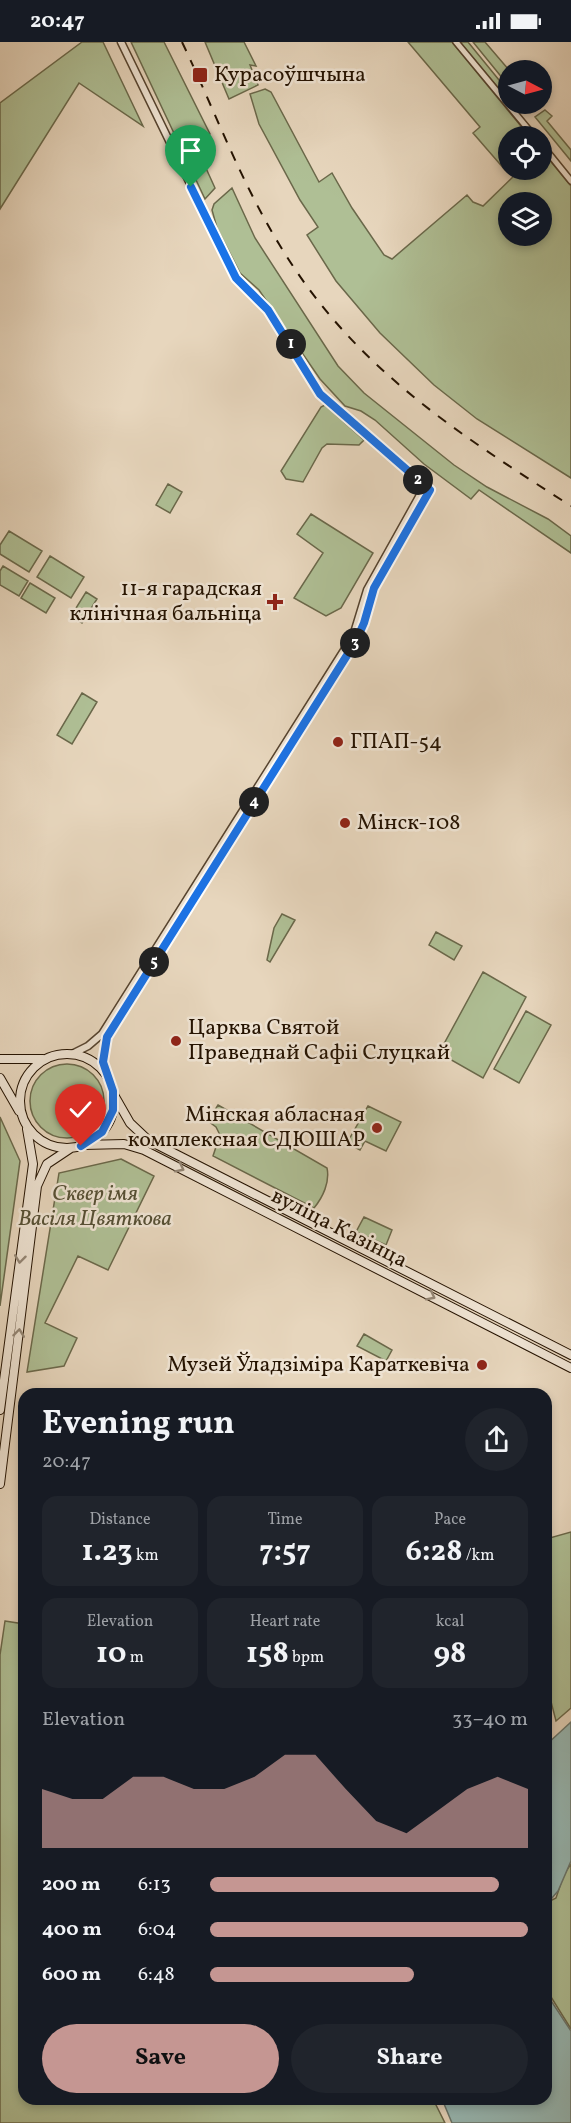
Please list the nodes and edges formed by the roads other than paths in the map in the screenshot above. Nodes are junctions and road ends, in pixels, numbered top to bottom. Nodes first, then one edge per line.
1 (121, 42) edge
2 (456, 42) edge
3 (526, 126) edge
4 (552, 157) edge
5 (571, 181) edge
6 (428, 488) junction
7 (72, 1054) junction
8 (48, 1058) junction
9 (0, 1059) edge
10 (107, 1076) junction
11 (0, 1078) edge
12 (114, 1095) junction
13 (23, 1118) junction
14 (84, 1145) junction
15 (71, 1148) junction
16 (538, 1338) junction
17 (532, 1348) junction
18 (571, 1355) edge
19 (571, 1368) edge
20 (0, 1410) edge
21 (4, 1428) edge
22 (2, 1454) edge
23 (0, 1484) edge

1 - 6 street
2 - 3 street
4 - 5 street
6 - 7 street
6 - 10 street
7 - 8 main road
7 - 10 main road
8 - 9 main road
8 - 13 main road
10 - 12 main road
11 - 13 main road
12 - 14 main road
12 - 16 main road, вуліца Казінца
13 - 15 main road
13 -> 20 main road
14 - 15 main road
14 -> 17 main road, вуліца Казінца
21 -> 15 main road
16 - 17 main road
16 - 18 main road, вуліца Казінца
17 - 19 main road, вуліца Казінца
21 - 22 main road
22 - 23 main road

